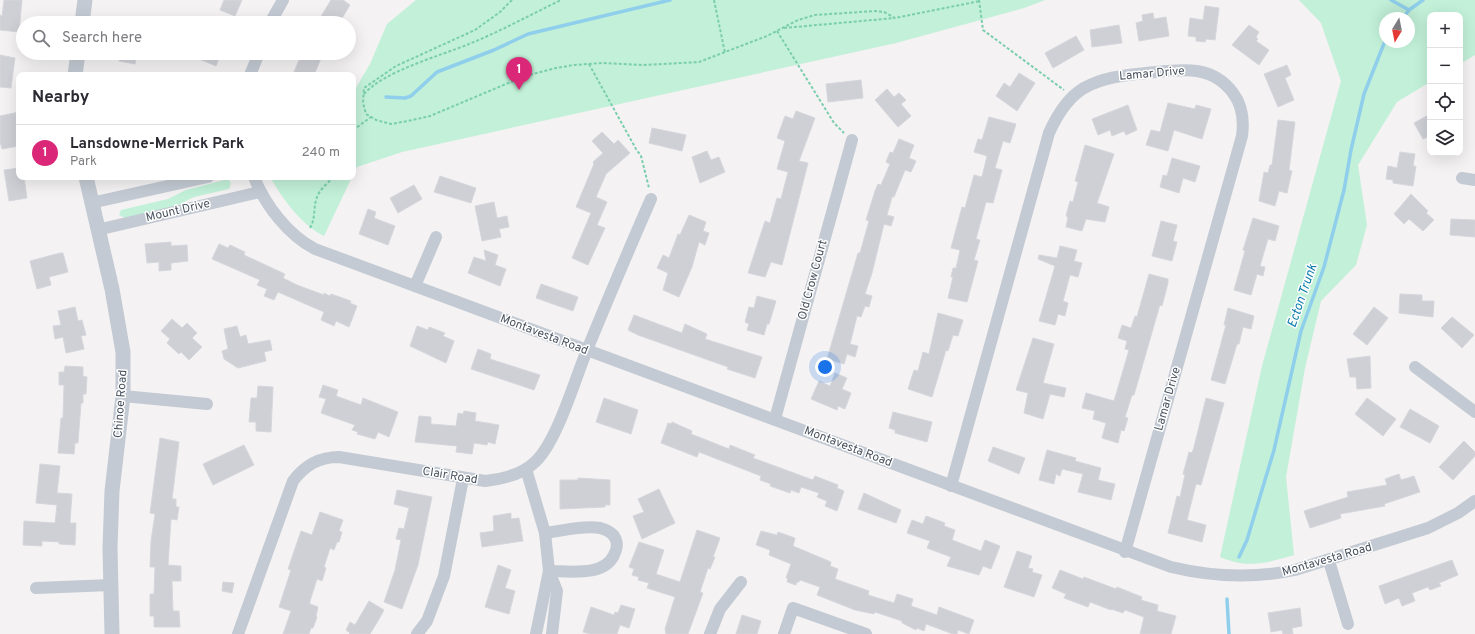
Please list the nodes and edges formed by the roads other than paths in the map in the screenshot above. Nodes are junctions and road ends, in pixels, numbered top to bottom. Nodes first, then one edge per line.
1 (85, 0) edge
2 (283, 0) edge
3 (83, 16) edge
4 (274, 16) edge
5 (77, 60) edge
6 (256, 60) edge
7 (76, 72) edge
8 (251, 72) edge
9 (852, 140) dead end
10 (1462, 178) dead end
11 (87, 180) edge
12 (194, 180) edge
13 (255, 180) edge
14 (1475, 180) edge
15 (260, 192) junction
16 (651, 199) road end
17 (91, 203) junction
18 (97, 230) junction
19 (436, 237) dead end
20 (416, 286) junction
21 (586, 351) junction
22 (1414, 367) dead end
23 (123, 396) junction
24 (207, 404) dead end
25 (1475, 412) edge
26 (775, 419) junction
27 (526, 469) junction
28 (462, 479) junction
29 (950, 486) junction
30 (1475, 501) edge
31 (545, 534) junction
32 (1125, 552) junction
33 (1329, 561) junction
34 (549, 571) junction
35 (741, 582) dead end
36 (111, 585) junction
37 (36, 588) dead end
38 (1348, 624) dead end
39 (112, 634) edge
40 (238, 634) edge
41 (417, 634) edge
42 (536, 634) edge
43 (552, 634) edge
44 (710, 634) edge
45 (784, 634) edge
46 (866, 634) edge

1 - 3 street
2 - 4 street
5 - 7 street
6 - 8 street
9 - 26 street, Old Crow Court
10 - 14 street
11 - 17 street, Chinoe Road
12 - 17 street
13 - 15 street, Montavesta Road
15 - 18 street, Mount Drive
15 - 20 street, Montavesta Road
16 - 21 street, Clair Road
17 - 18 street, Chinoe Road
18 - 23 street, Chinoe Road
19 - 20 street
20 - 21 street, Montavesta Road
21 - 26 street, Montavesta Road
21 - 27 street, Clair Road
22 - 25 street
23 - 24 street
23 - 36 street, Chinoe Road
26 - 29 street, Montavesta Road
27 - 28 street, Clair Road
27 - 31 street
28 - 40 street, Clair Road
28 - 41 street
29 - 32 street, Montavesta Road
29 - 32 street, Lamar Drive
30 - 33 street, Montavesta Road
31 - 34 street
31 - 34 street
32 - 33 street, Montavesta Road
33 - 38 street
34 - 42 street
34 - 43 street
35 - 44 street
36 - 37 street
36 - 39 street, Chinoe Road
45 - 46 street

